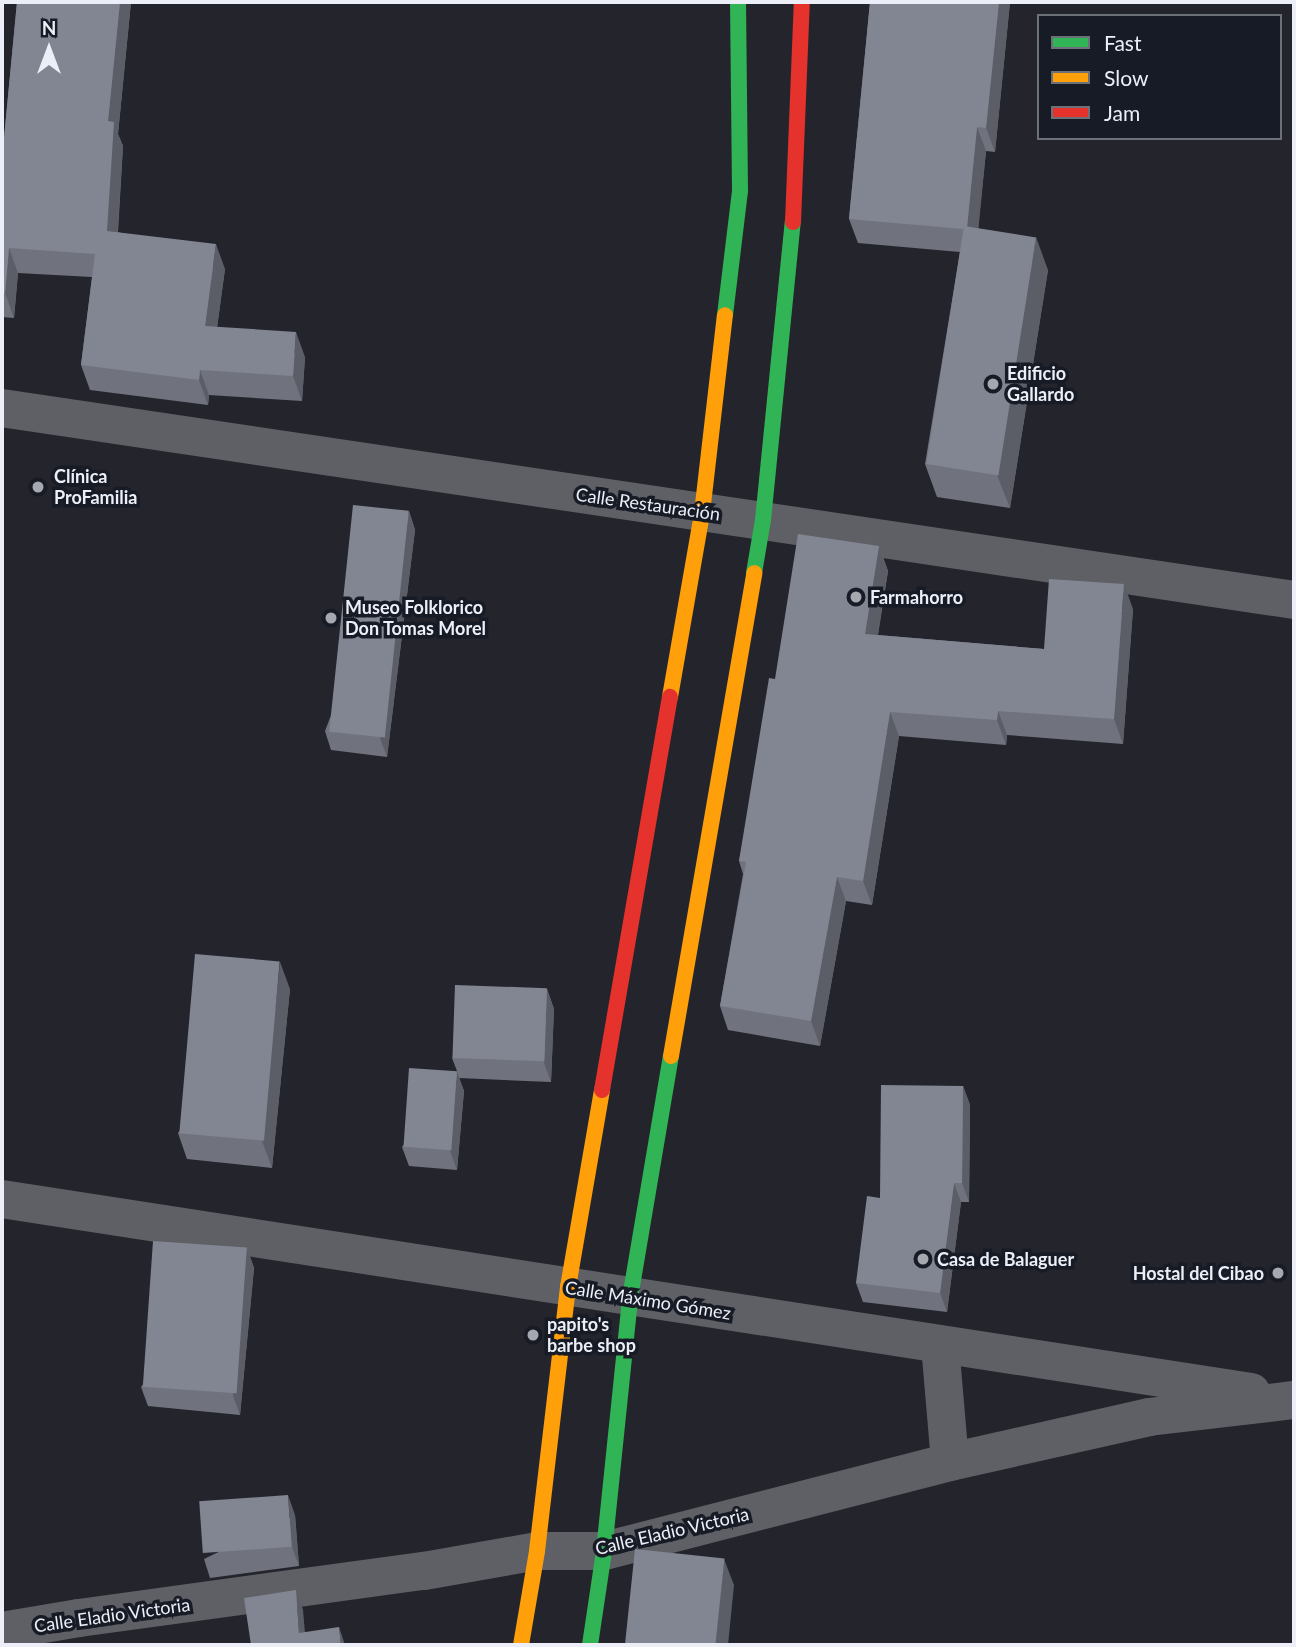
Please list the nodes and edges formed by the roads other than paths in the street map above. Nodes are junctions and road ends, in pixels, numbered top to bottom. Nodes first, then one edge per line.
1 (738, 2) edge
2 (802, 2) edge
3 (2, 408) edge
4 (702, 513) junction
5 (763, 520) junction
6 (1294, 600) edge
7 (2, 1199) edge
8 (568, 1287) junction
9 (630, 1298) junction
10 (940, 1345) junction
11 (1294, 1399) edge
12 (950, 1462) junction
13 (537, 1551) junction
14 (604, 1551) junction
15 (2, 1631) edge
16 (521, 1645) edge
17 (590, 1645) edge

1 - 4 main road
2 - 5 main road
3 - 4 street, Calle Restauración
4 - 5 street, Calle Restauración
4 - 8 main road
5 - 6 street, Calle Restauración
5 - 9 main road
7 - 8 street, Calle Máximo Gómez
8 - 9 street, Calle Máximo Gómez
8 - 13 main road
9 - 10 street, Calle Máximo Gómez
9 - 14 main road
10 - 11 street, Calle Máximo Gómez
10 - 12 street
11 - 12 street, Calle Eladio Victoria
12 - 14 street, Calle Eladio Victoria
13 - 14 street, Calle Eladio Victoria
13 - 15 street, Calle Eladio Victoria
13 - 16 main road
14 - 17 main road

